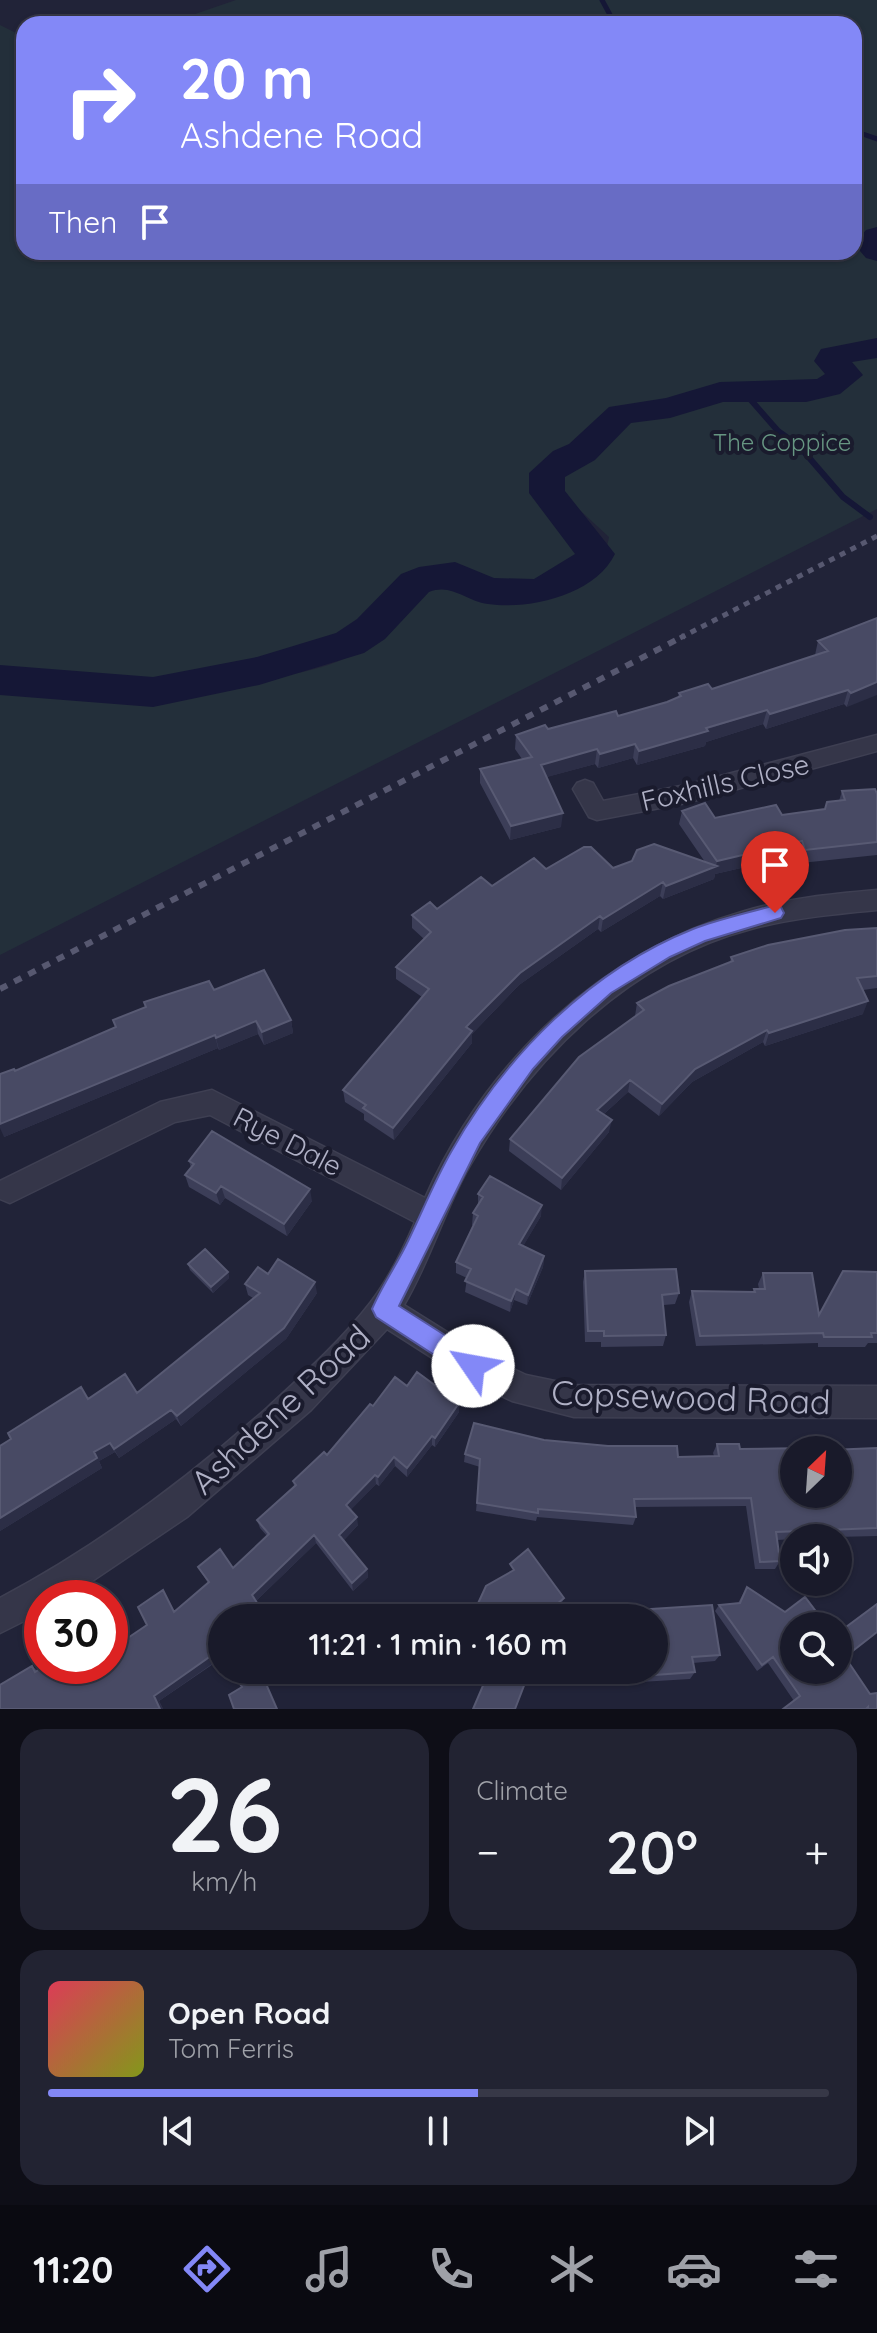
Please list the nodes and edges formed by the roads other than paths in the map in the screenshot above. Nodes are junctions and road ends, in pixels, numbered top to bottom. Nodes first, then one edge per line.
1 (877, 743) edge
2 (585, 789) dead end
3 (877, 900) edge
4 (10, 1190) dead end
5 (431, 1216) junction
6 (384, 1309) junction
7 (877, 1402) edge
8 (0, 1616) edge

1 - 2 street, Foxhills Close
3 - 5 street, Ashdene Road
4 - 5 street, Rye Dale
5 - 6 street, Ashdene Road
6 - 7 street, Copsewood Road
6 - 8 street, Ashdene Road

